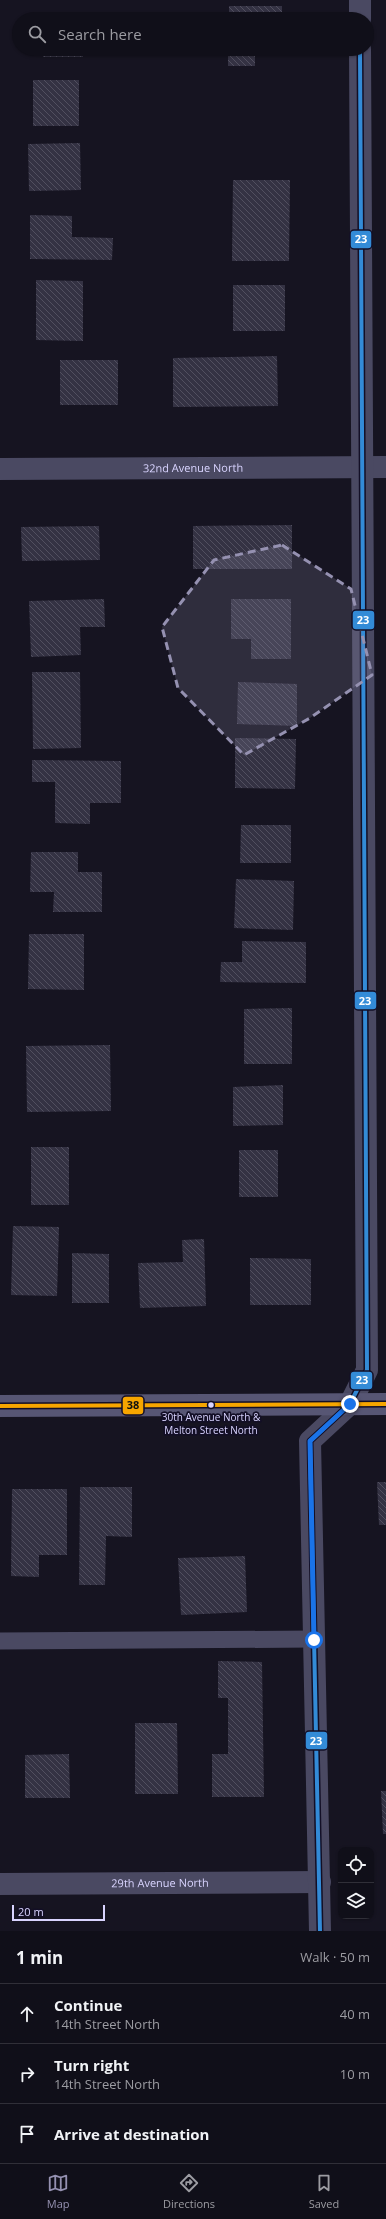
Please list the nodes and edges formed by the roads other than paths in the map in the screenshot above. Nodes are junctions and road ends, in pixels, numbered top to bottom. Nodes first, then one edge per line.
1 (360, 0) edge
2 (360, 12) edge
3 (360, 56) edge
4 (361, 468) junction
5 (386, 468) edge
6 (0, 469) edge
7 (350, 1404) junction
8 (386, 1404) edge
9 (0, 1406) edge
10 (314, 1640) junction
11 (0, 1641) edge
12 (320, 1882) junction
13 (0, 1884) edge
14 (320, 1931) edge

1 - 2 street
3 - 4 street
4 - 5 street, 32nd Avenue North
4 - 6 street, 32nd Avenue North
4 - 7 street
7 - 8 street
7 - 9 street
7 - 10 street
10 - 11 lane
10 - 12 street
12 - 13 street, 29th Avenue North
12 - 14 street

